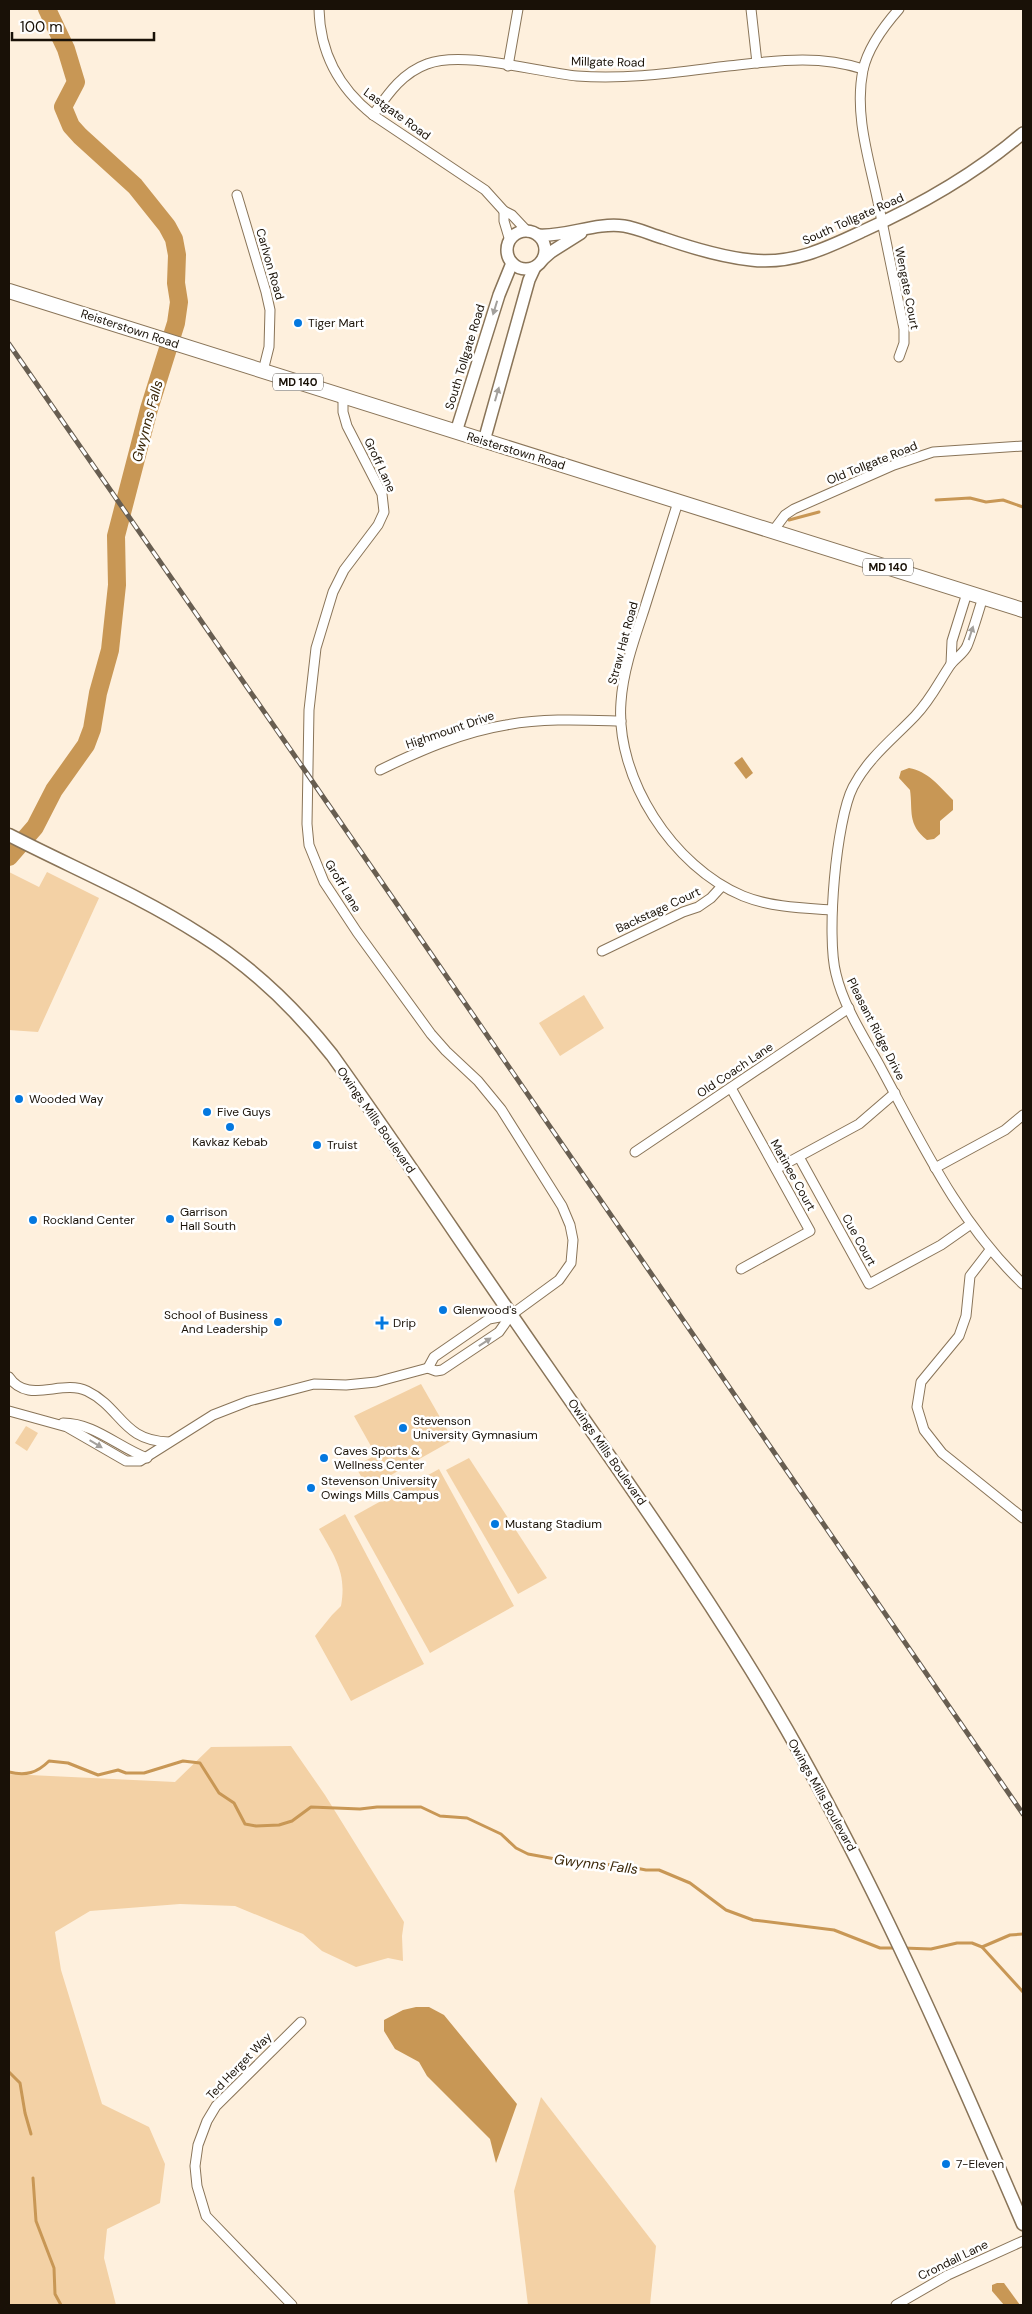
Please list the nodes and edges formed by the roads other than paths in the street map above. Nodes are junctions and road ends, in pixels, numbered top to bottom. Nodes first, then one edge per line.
1 (319, 9) edge
2 (518, 9) edge
3 (751, 9) edge
4 (899, 9) edge
5 (757, 63) junction
6 (508, 66) junction
7 (863, 69) junction
8 (374, 115) junction
9 (1023, 133) edge
10 (237, 195) dead end
11 (504, 211) junction
12 (882, 222) junction
13 (587, 229) junction
14 (533, 233) junction
15 (510, 241) junction
16 (512, 263) junction
17 (539, 263) junction
18 (9, 291) edge
19 (899, 357) dead end
20 (263, 371) junction
21 (343, 397) junction
22 (456, 432) junction
23 (484, 441) junction
24 (1023, 446) edge
25 (678, 502) junction
26 (773, 531) junction
27 (967, 592) junction
28 (983, 597) junction
29 (1023, 610) edge
30 (952, 664) junction
31 (621, 721) junction
32 (380, 770) dead end
33 (9, 835) edge
34 (722, 886) junction
35 (832, 910) junction
36 (602, 950) dead end
37 (849, 1008) junction
38 (731, 1088) junction
39 (895, 1093) junction
40 (1023, 1115) edge
41 (635, 1152) dead end
42 (799, 1157) junction
43 (935, 1168) junction
44 (776, 1169) junction
45 (971, 1224) junction
46 (990, 1250) junction
47 (741, 1269) dead end
48 (1023, 1284) edge
49 (511, 1314) junction
50 (453, 1344) junction
51 (462, 1358) junction
52 (428, 1368) junction
53 (9, 1377) edge
54 (9, 1411) edge
55 (170, 1442) junction
56 (1023, 1518) edge
57 (301, 2022) dead end
58 (1023, 2224) edge
59 (1023, 2241) edge
60 (292, 2305) edge
61 (896, 2305) edge

1 - 8 street, Lastgate Road
2 - 6 street
3 - 5 street
4 - 7 street
5 - 6 street, Millgate Road
5 - 7 street, Millgate Road
6 - 8 street, Millgate Road
7 - 12 street, Wengate Court
8 - 11 street, Lastgate Road
9 - 12 street, South Tollgate Road
10 - 20 street, Carlvon Road
11 - 14 street, Lastgate Road
11 - 15 street
12 - 13 street, South Tollgate Road
12 - 19 street, Wengate Court
13 - 14 street, South Tollgate Road
13 - 17 street, South Tollgate Road
14 - 15 street
14 - 17 street
15 - 16 street
16 - 17 street
16 -> 22 street, South Tollgate Road
23 -> 17 street
18 - 20 main road, Reisterstown Road / MD 140
20 - 21 main road, Reisterstown Road / MD 140
21 - 22 main road, Reisterstown Road / MD 140
21 - 49 street, Groff Lane
22 - 23 main road, Reisterstown Road / MD 140
23 - 25 main road, Reisterstown Road / MD 140
24 - 26 street, Old Tollgate Road
25 - 26 main road, Reisterstown Road / MD 140
25 - 31 street, Straw Hat Road
26 - 27 main road, Reisterstown Road / MD 140
27 - 28 main road, Reisterstown Road / MD 140
27 - 30 street
28 - 29 main road, Reisterstown Road / MD 140
30 -> 28 street, Pleasant Ridge Drive
30 - 35 street, Pleasant Ridge Drive
31 - 32 street, Highmount Drive
31 - 34 street, Straw Hat Road
33 - 49 main road, Owings Mills Boulevard
34 - 35 street, Straw Hat Road
34 - 36 street, Backstage Court
35 - 37 street, Pleasant Ridge Drive
37 - 38 street, Old Coach Lane
37 - 39 street, Pleasant Ridge Drive
38 - 41 street, Old Coach Lane
38 - 44 street, Matinee Court
39 - 42 street
39 - 43 street, Pleasant Ridge Drive
40 - 43 street
42 - 44 street
42 - 45 street, Cue Court
43 - 45 street, Pleasant Ridge Drive
44 - 47 street, Matinee Court
45 - 46 street, Pleasant Ridge Drive
46 - 48 street, Pleasant Ridge Drive
46 - 56 street
49 - 50 street
51 -> 49 street
49 - 58 main road, Owings Mills Boulevard
50 - 51 street
50 - 52 street
51 - 52 street
52 - 55 street
53 - 55 street
54 - 55 street
57 - 60 street, Ted Herget Way
59 - 61 street, Crondall Lane

